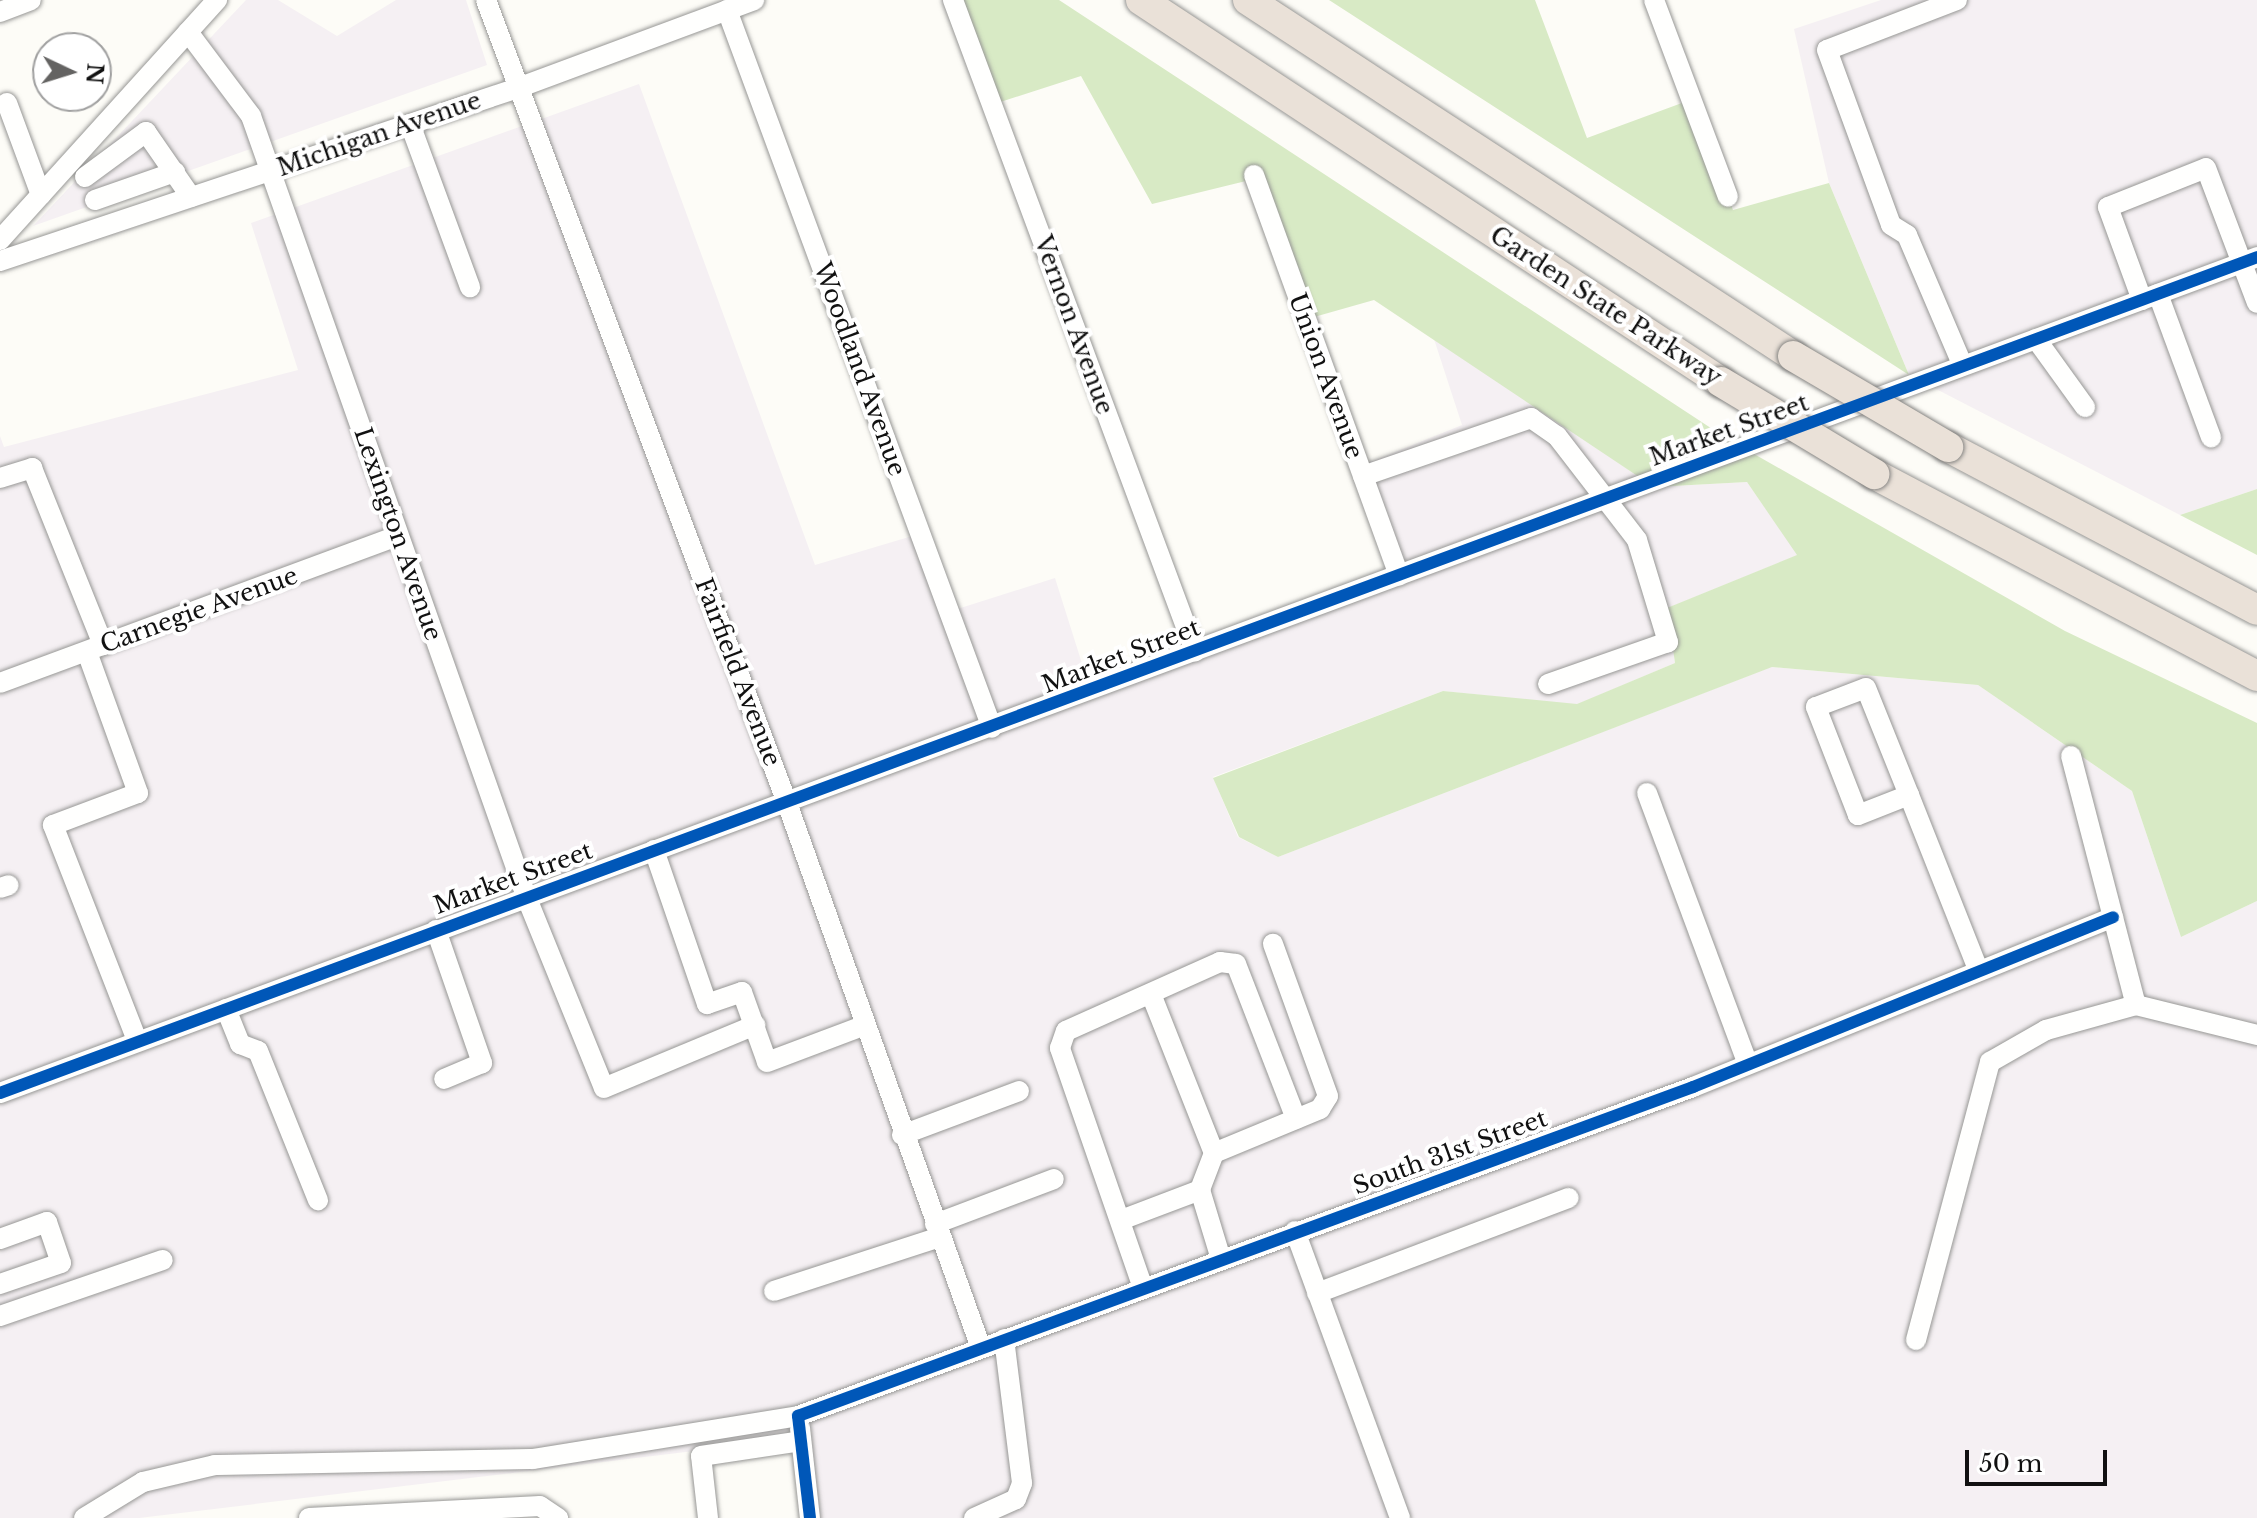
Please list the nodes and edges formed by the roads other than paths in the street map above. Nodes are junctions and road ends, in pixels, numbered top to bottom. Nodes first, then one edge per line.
1 (31, 0) edge
2 (217, 0) edge
3 (486, 0) edge
4 (754, 0) edge
5 (953, 0) edge
6 (1141, 0) edge
7 (1248, 0) edge
8 (1654, 0) edge
9 (1957, 0) edge
10 (727, 10) junction
11 (0, 12) edge
12 (188, 32) junction
13 (518, 88) junction
14 (7, 103) dead end
15 (410, 124) junction
16 (72, 161) junction
17 (270, 171) junction
18 (175, 172) junction
19 (1254, 175) dead end
20 (85, 177) junction
21 (41, 195) junction
22 (191, 197) junction
23 (1728, 197) dead end
24 (95, 200) junction
25 (103, 226) junction
26 (0, 240) edge
27 (2249, 259) edge
28 (0, 261) edge
29 (470, 287) dead end
30 (2150, 297) junction
31 (2257, 303) edge
32 (2036, 339) junction
33 (1963, 366) junction
34 (2085, 407) dead end
35 (2211, 437) dead end
36 (1363, 476) junction
37 (0, 478) edge
38 (1609, 498) junction
39 (398, 536) junction
40 (1399, 576) junction
41 (2257, 610) edge
42 (95, 648) junction
43 (1195, 651) junction
44 (2257, 676) edge
45 (0, 683) edge
46 (1548, 684) dead end
47 (992, 728) junction
48 (2071, 756) dead end
49 (1647, 793) dead end
50 (1909, 795) junction
51 (787, 803) junction
52 (654, 850) junction
53 (526, 896) junction
54 (2113, 917) junction
55 (436, 930) junction
56 (1273, 944) dead end
57 (1978, 969) junction
58 (1151, 994) junction
59 (2136, 1005) junction
60 (226, 1009) junction
61 (755, 1025) junction
62 (863, 1026) junction
63 (2257, 1035) edge
64 (137, 1040) junction
65 (1748, 1064) junction
66 (444, 1079) dead end
67 (1019, 1091) dead end
68 (0, 1093) edge
69 (1296, 1119) junction
70 (902, 1135) junction
71 (1214, 1153) junction
72 (1054, 1179) dead end
73 (1200, 1190) junction
74 (1569, 1198) dead end
75 (318, 1200) dead end
76 (1121, 1220) junction
77 (938, 1231) junction
78 (1295, 1231) junction
79 (0, 1239) edge
80 (1221, 1259) junction
81 (163, 1260) dead end
82 (0, 1284) edge
83 (1143, 1288) junction
84 (774, 1291) dead end
85 (1317, 1293) junction
86 (0, 1316) edge
87 (1004, 1339) junction
88 (1916, 1340) dead end
89 (981, 1348) junction
90 (798, 1416) junction
91 (801, 1441) junction
92 (84, 1518) edge
93 (309, 1518) edge
94 (558, 1518) edge
95 (708, 1518) edge
96 (810, 1518) edge
97 (974, 1518) edge
98 (1400, 1518) edge

1 - 11 street
2 - 12 street
3 - 13 street, Fairfield Avenue
4 - 10 street, Michigan Avenue
5 - 43 street, Vernon Avenue
6 - 44 highway, Garden State Parkway, bridge
7 - 41 highway, bridge
8 - 23 street
9 - 33 street
10 - 13 street, Michigan Avenue
10 - 47 street, Woodland Avenue
12 - 16 street
12 - 17 street, Lexington Avenue
13 - 15 street, Michigan Avenue
13 - 51 street, Fairfield Avenue
14 - 21 street
15 - 17 street, Michigan Avenue
15 - 29 street
16 - 20 street
16 - 21 street
17 - 22 street, Michigan Avenue
17 - 39 street, Lexington Avenue
18 - 20 street
18 - 22 street
18 - 24 street
19 - 36 street, Union Avenue
20 - 24 street
21 - 26 street
22 - 25 street, Michigan Avenue
24 - 25 street
25 - 28 street, Michigan Avenue
27 - 30 street, Market Street
27 - 30 street
27 - 31 street
30 - 32 street, Market Street
30 - 35 street
32 - 33 street, Market Street
32 - 34 street
33 - 38 street, Market Street
36 - 38 street
36 - 40 street, Union Avenue
37 - 42 street
38 - 40 street, Market Street
38 - 46 street
39 - 42 street, Carnegie Avenue
39 - 53 street, Lexington Avenue
40 - 43 street, Market Street
42 - 45 street, Carnegie Avenue
42 - 64 street
43 - 47 street, Market Street
47 - 51 street, Market Street
48 - 54 street
49 - 65 street
50 - 50 street
50 - 57 street
51 - 52 street, Market Street
51 - 62 street, Fairfield Avenue
52 - 53 street, Market Street
52 - 61 street
53 - 55 street, Market Street
53 - 61 street, Lexington Avenue
54 - 57 street, South 31st Street
54 - 59 street
55 - 60 street, Market Street
55 - 66 street
56 - 69 street
57 - 65 street, South 31st Street
58 - 69 street
58 - 71 street
58 - 76 street
59 - 63 street
59 - 88 street
60 - 64 street, Market Street
60 - 75 street
61 - 62 street
62 - 70 street, Fairfield Avenue
64 - 68 street, Market Street
65 - 78 street, South 31st Street
67 - 70 street
69 - 71 street
70 - 77 street, Fairfield Avenue
71 - 73 street
72 - 77 street
73 - 76 street
73 - 80 street
74 - 85 street
76 - 83 street
77 - 84 street
77 - 89 street, Fairfield Avenue
78 - 80 street, South 31st Street
78 - 85 street
79 - 82 street
80 - 83 street, South 31st Street
81 - 86 street
83 - 87 street, South 31st Street
85 - 98 street
87 - 89 street, South 31st Street
87 - 97 street
89 - 90 street, South 31st Street
90 - 91 street
90 - 92 street, South 31st Street
91 - 95 street
91 - 96 street
93 - 94 street

